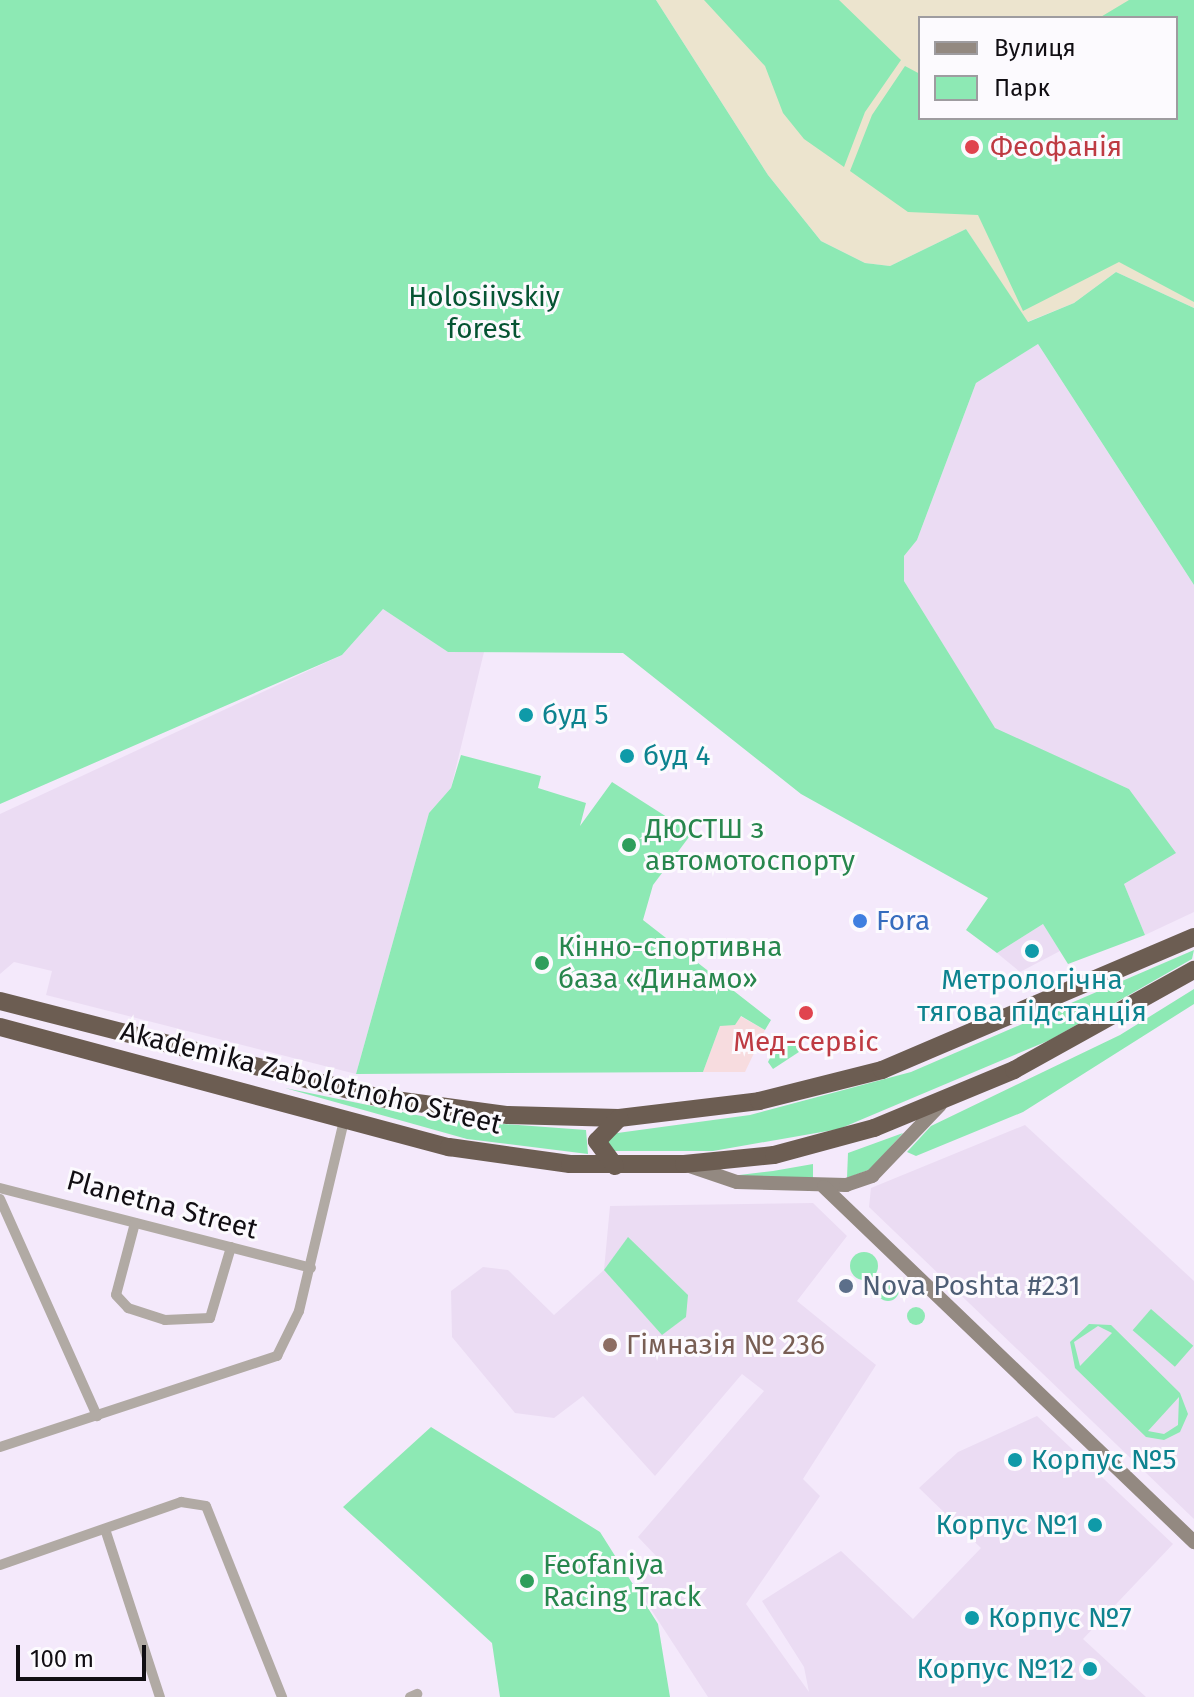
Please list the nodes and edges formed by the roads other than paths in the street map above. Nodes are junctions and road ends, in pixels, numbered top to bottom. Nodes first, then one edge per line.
1 (1194, 937) edge
2 (1194, 970) edge
3 (0, 1001) edge
4 (0, 1027) edge
5 (947, 1099) junction
6 (619, 1118) junction
7 (344, 1120) junction
8 (684, 1164) junction
9 (615, 1166) junction
10 (824, 1187) junction
11 (0, 1188) edge
12 (0, 1199) edge
13 (135, 1223) junction
14 (231, 1247) junction
15 (311, 1268) junction
16 (97, 1416) junction
17 (0, 1447) edge
18 (105, 1529) junction
19 (1194, 1542) edge
20 (0, 1565) edge
21 (160, 1697) edge
22 (282, 1697) edge

1 - 6 highway, Akademika Zabolotnoho Street
2 - 5 highway, Akademika Zabolotnoho Street
3 - 6 highway, Akademika Zabolotnoho Street
4 - 7 highway, Akademika Zabolotnoho Street
5 - 8 highway, Akademika Zabolotnoho Street
5 - 10 street
6 - 9 highway
7 - 9 highway, Akademika Zabolotnoho Street
7 - 15 street
8 - 9 highway, Akademika Zabolotnoho Street
8 - 10 street
10 - 19 street
11 - 13 street, Planetna Street
12 - 16 street
13 - 14 street, Planetna Street
13 - 14 street
14 - 15 street, Planetna Street
15 - 16 street
16 - 17 street
18 - 20 street
18 - 21 street
18 - 22 street

